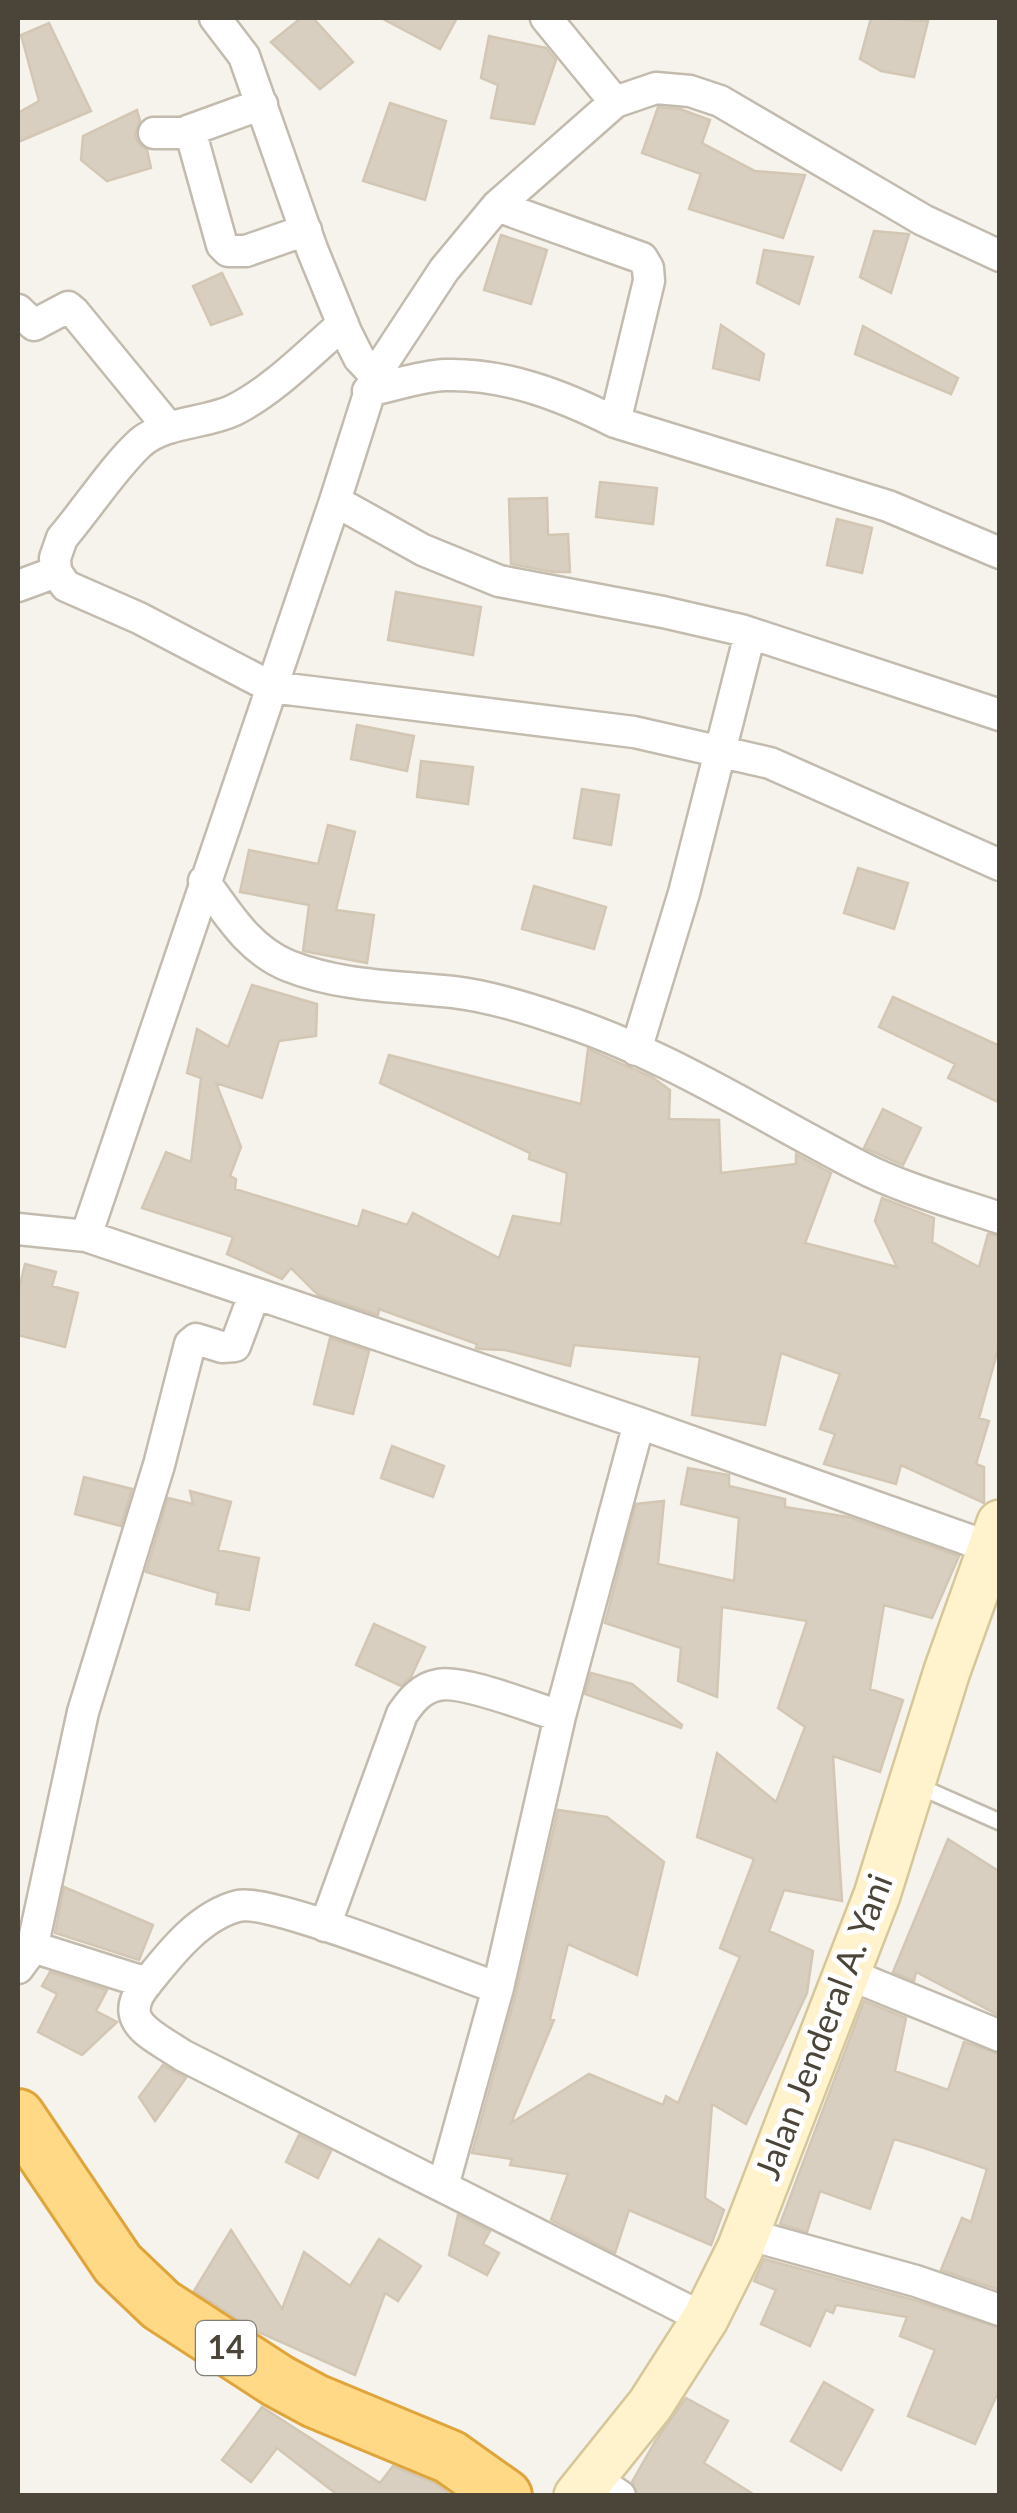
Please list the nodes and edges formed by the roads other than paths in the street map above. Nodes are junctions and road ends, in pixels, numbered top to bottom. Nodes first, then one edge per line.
1 (215, 18) edge
2 (546, 18) edge
3 (615, 102) junction
4 (262, 104) junction
5 (190, 130) junction
6 (154, 133) dead end
7 (497, 206) junction
8 (306, 230) junction
9 (1000, 256) edge
10 (18, 310) edge
11 (358, 356) junction
12 (615, 422) junction
13 (169, 428) junction
14 (335, 501) junction
15 (1000, 553) edge
16 (56, 572) junction
17 (18, 586) edge
18 (750, 634) junction
19 (271, 687) junction
20 (1000, 715) edge
21 (719, 751) junction
22 (1000, 865) edge
23 (204, 881) junction
24 (636, 1050) junction
25 (1000, 1218) edge
26 (18, 1229) edge
27 (86, 1236) junction
28 (254, 1295) junction
29 (639, 1422) junction
30 (997, 1541) edge
31 (560, 1716) junction
32 (912, 1783) junction
33 (1000, 1822) edge
34 (325, 1926) junction
35 (25, 1958) edge
36 (846, 1973) junction
37 (147, 1982) junction
38 (498, 1988) junction
39 (1000, 2036) edge
40 (18, 2116) edge
41 (443, 2186) junction
42 (746, 2234) junction
43 (1000, 2310) edge
44 (704, 2319) junction
45 (596, 2489) edge
46 (504, 2496) edge

1 - 4 street
2 - 3 street
3 - 7 street
3 - 9 street
4 - 5 street
4 - 8 street
5 - 6 street
5 - 8 street
7 - 11 street
7 - 12 street
8 - 11 street
10 - 13 street
11 - 12 street
11 - 13 street
11 - 14 street
12 - 15 street
13 - 16 street
14 - 18 street
14 - 19 street
16 - 17 street
16 - 19 street
18 - 20 street
18 - 21 street
19 - 21 street
19 - 23 street
21 - 22 street
21 - 24 street
23 - 24 street
23 - 27 street
24 - 25 street
26 - 27 street
27 - 28 street
28 - 29 street
28 - 35 street
29 - 30 street
29 - 31 street
30 - 32 main road, Jalan Jenderal A. Yani
31 - 34 street
31 - 38 street
32 - 33 lane
32 - 36 main road, Jalan Jenderal A. Yani
34 - 37 street
34 - 38 street
35 - 37 street
36 - 39 street
36 - 42 main road, Jalan Jenderal A. Yani
37 - 41 street
38 - 41 street
40 - 46 highway, 14
41 - 44 street
42 - 43 street
42 - 44 main road, Jalan Jenderal A. Yani
44 - 45 main road, Jalan Jenderal A. Yani

